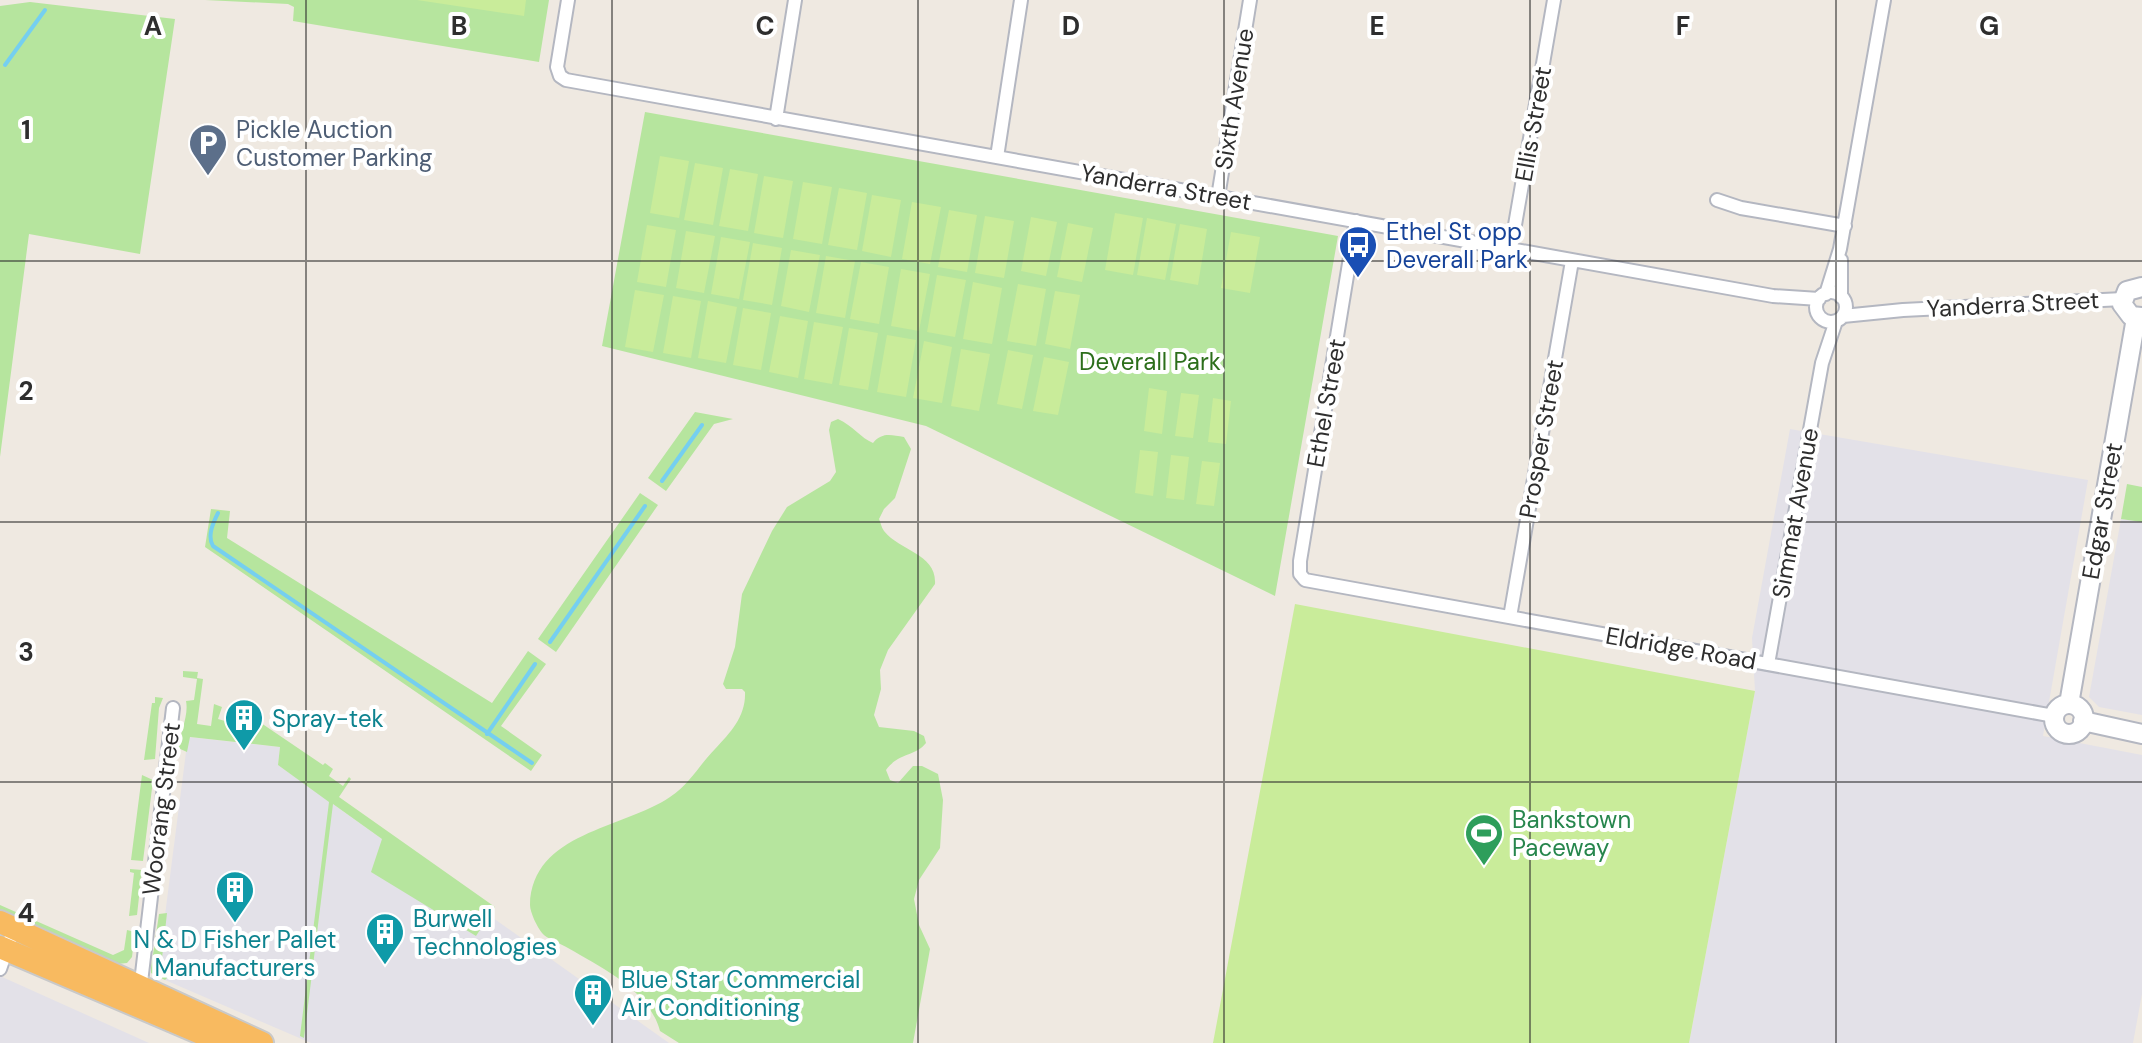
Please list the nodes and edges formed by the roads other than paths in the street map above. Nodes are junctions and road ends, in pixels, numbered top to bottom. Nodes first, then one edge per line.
1 (568, 0) edge
2 (795, 0) edge
3 (1021, 0) edge
4 (1250, 0) edge
5 (1554, 0) edge
6 (1884, 0) edge
7 (776, 119) junction
8 (997, 157) junction
9 (1218, 197) junction
10 (1717, 200) dead end
11 (1356, 221) junction
12 (1845, 226) junction
13 (1511, 248) junction
14 (1840, 249) junction
15 (1572, 261) junction
16 (2142, 285) edge
17 (2123, 299) junction
18 (1821, 305) junction
19 (1842, 309) junction
20 (2139, 318) edge
21 (1822, 363) junction
22 (1308, 581) joint
23 (1510, 617) junction
24 (1768, 664) junction
25 (2069, 704) junction
26 (173, 708) dead end
27 (2054, 716) junction
28 (2083, 721) junction
29 (2142, 734) edge
30 (7, 925) edge
31 (2, 955) edge
32 (139, 997) junction
33 (224, 1043) edge
34 (262, 1043) edge

1 - 7 street, Yanderra Street
2 - 7 street
3 - 8 street
4 - 9 street, Sixth Avenue
5 - 13 street, Ellis Street
6 - 12 street, Simmat Avenue
7 - 8 street, Yanderra Street
8 - 9 street, Yanderra Street
9 - 11 street, Yanderra Street
10 - 12 street
11 - 13 street, Yanderra Street
11 - 22 street, Ethel Street
12 - 14 street, Simmat Avenue
13 - 15 street, Yanderra Street
14 - 18 street, Simmat Avenue
14 - 19 street, Simmat Avenue
15 - 18 street, Yanderra Street
15 - 23 street, Prosper Street
16 - 17 main road
17 - 19 street, Yanderra Street
17 - 20 main road
18 - 19 street
18 - 19 street
18 - 21 street, Simmat Avenue
19 - 21 street, Simmat Avenue
20 - 25 main road, Edgar Street
21 - 24 street, Simmat Avenue
22 - 23 street, Eldridge Road
23 - 24 street, Eldridge Road
24 - 27 street, Eldridge Road
25 - 27 main road
25 - 28 main road
26 - 32 street, Woorang Street
27 - 28 main road
28 - 29 main road
30 - 31 street
30 - 32 highway
31 - 32 highway
32 - 33 highway
32 - 34 highway

